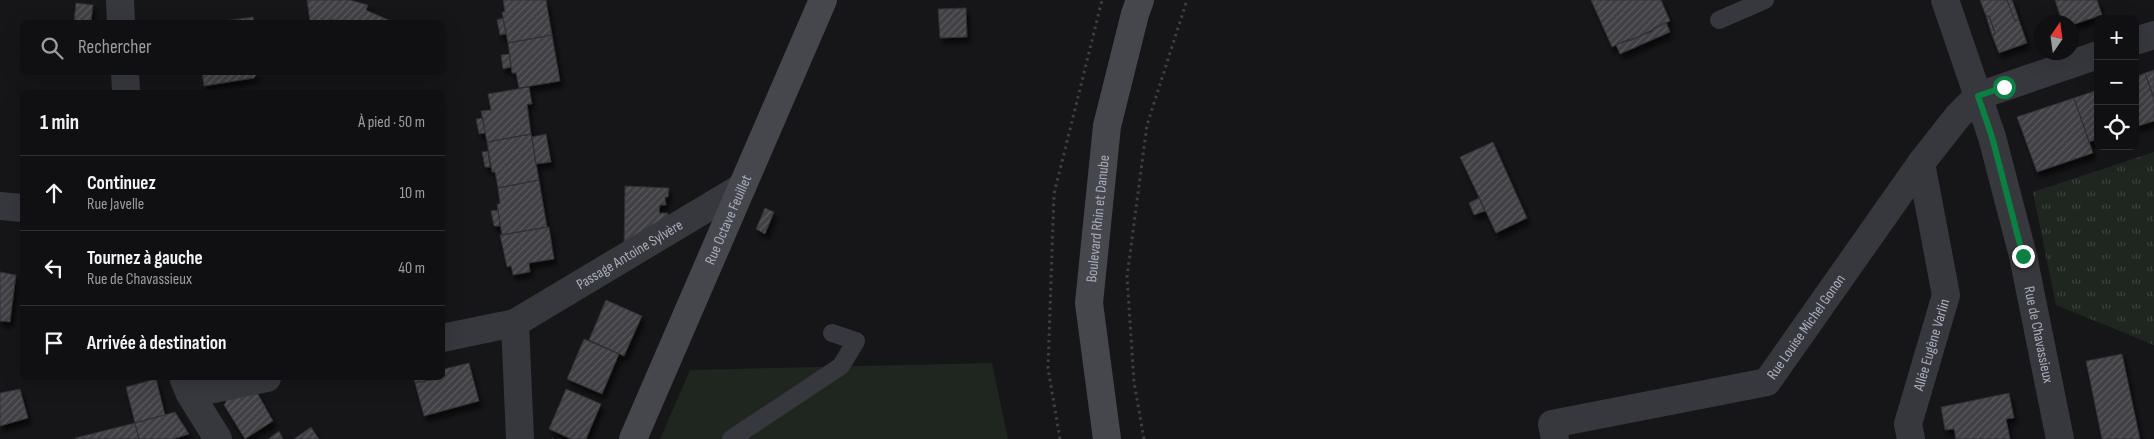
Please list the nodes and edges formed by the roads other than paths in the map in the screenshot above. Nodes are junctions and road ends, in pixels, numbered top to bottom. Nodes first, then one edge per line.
1 (120, 0) edge
2 (823, 0) edge
3 (1140, 0) edge
4 (1765, 0) edge
5 (1945, 0) edge
6 (121, 20) edge
7 (1719, 20) dead end
8 (2154, 35) edge
9 (2139, 41) edge
10 (2094, 56) edge
11 (125, 75) edge
12 (126, 90) edge
13 (1978, 96) junction
14 (1921, 163) junction
15 (742, 187) junction
16 (0, 206) edge
17 (20, 208) edge
18 (515, 322) junction
19 (832, 333) dead end
20 (445, 337) edge
21 (246, 380) edge
22 (186, 386) edge
23 (1554, 432) edge
24 (218, 439) edge
25 (520, 439) edge
26 (633, 439) edge
27 (731, 439) edge
28 (1107, 439) edge
29 (1911, 439) edge
30 (2060, 439) edge

1 - 6 street
2 - 15 street, Rue Octave Feuillet
3 - 28 street, Boulevard Rhin et Danube
4 - 7 lane
5 - 13 street, Rue de Chavassieux
8 - 9 street
10 - 13 street
11 - 12 street
13 - 14 street, Rue Louise Michel Gonon
13 - 30 street, Rue de Chavassieux
14 - 23 street, Rue Louise Michel Gonon
14 - 29 street, Allée Eugène Varlin
15 - 18 street, Passage Antoine Sylvère
15 - 26 street, Rue Octave Feuillet
16 - 17 street
18 - 20 street, Passage Antoine Sylvère
18 - 25 street
19 - 27 lane
21 - 22 street
22 - 24 street

